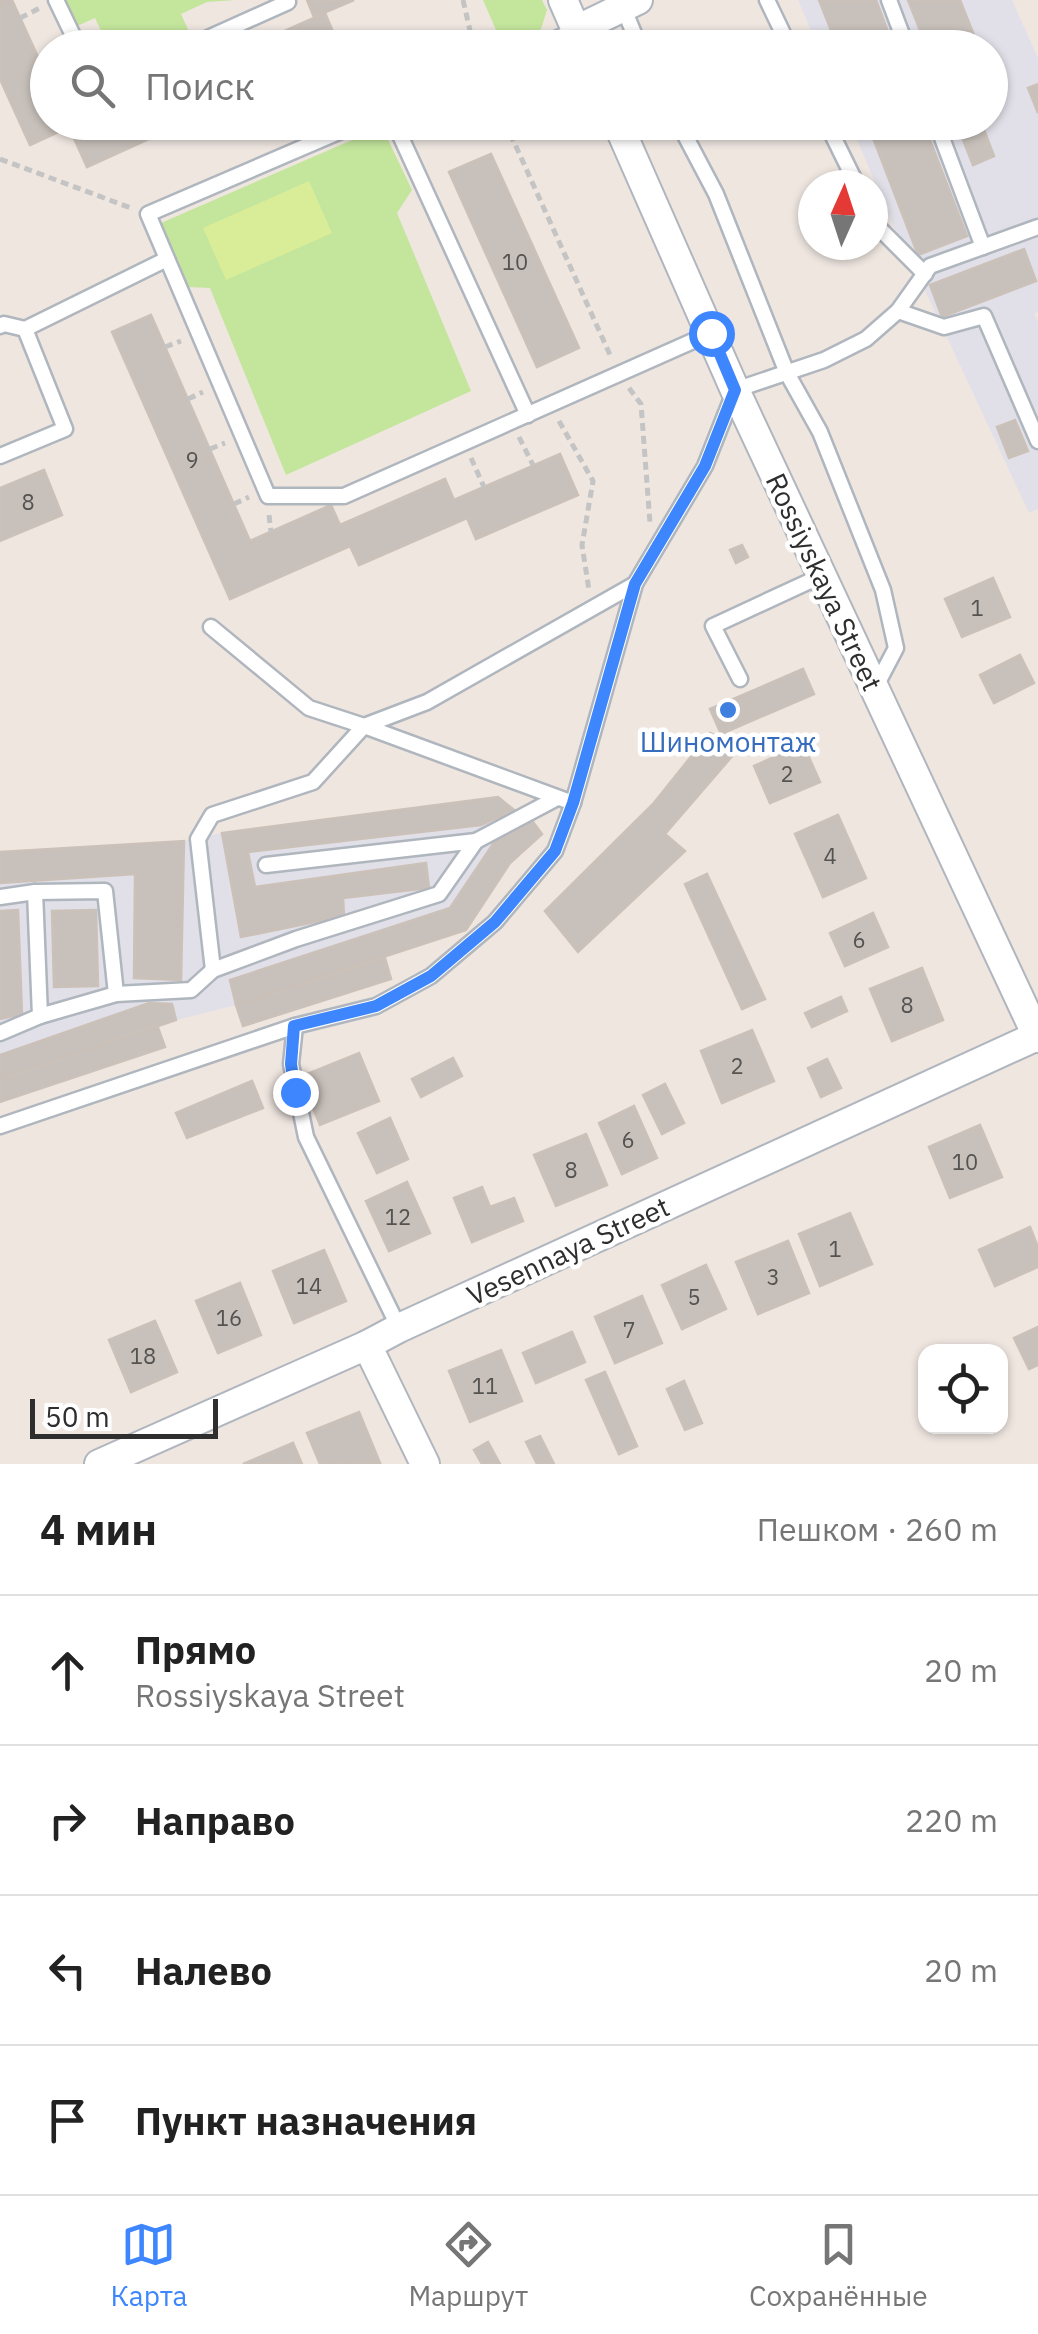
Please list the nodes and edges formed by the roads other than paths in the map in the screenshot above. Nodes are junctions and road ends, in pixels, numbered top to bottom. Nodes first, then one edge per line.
1 (56, 0) edge
2 (287, 0) edge
3 (563, 0) edge
4 (767, 0) edge
5 (888, 0) edge
6 (630, 4) edge
7 (70, 30) edge
8 (226, 30) edge
9 (576, 30) edge
10 (592, 30) edge
11 (636, 30) edge
12 (781, 30) edge
13 (900, 30) edge
14 (320, 140) edge
15 (402, 140) edge
16 (625, 140) edge
17 (688, 140) edge
18 (835, 140) edge
19 (943, 140) edge
20 (849, 170) edge
21 (1038, 226) edge
22 (888, 238) edge
23 (983, 246) junction
24 (167, 258) junction
25 (925, 274) junction
26 (898, 311) junction
27 (0, 326) edge
28 (25, 329) junction
29 (711, 333) junction
30 (787, 373) junction
31 (735, 390) junction
32 (528, 415) junction
33 (1038, 441) edge
34 (0, 456) edge
35 (822, 576) junction
36 (635, 584) junction
37 (212, 627) dead end
38 (740, 679) dead end
39 (874, 689) junction
40 (364, 726) junction
41 (557, 798) junction
42 (573, 803) junction
43 (476, 842) junction
44 (266, 864) dead end
45 (35, 892) junction
46 (0, 896) edge
47 (213, 970) junction
48 (116, 994) junction
49 (40, 1016) junction
50 (294, 1026) junction
51 (0, 1033) edge
52 (1038, 1037) edge
53 (0, 1126) edge
54 (398, 1328) junction
55 (367, 1346) junction
56 (98, 1464) edge
57 (425, 1464) edge

1 - 7 lane
2 - 8 lane
3 - 9 street
4 - 12 lane
5 - 13 lane
6 - 10 street
6 - 11 lane
14 - 24 lane
15 - 32 lane
16 - 29 street, Rossiyskaya Street
17 - 30 lane
18 - 20 lane
19 - 23 lane
21 - 23 lane
22 - 25 lane
23 - 25 lane
24 - 28 lane
24 - 32 lane
25 - 26 lane
26 - 30 lane
26 - 33 lane
27 - 28 lane
28 - 34 lane
29 - 31 street, Rossiyskaya Street
29 - 32 lane
30 - 31 lane
30 - 39 lane
31 - 35 street, Rossiyskaya Street
31 - 36 lane
35 - 38 lane
35 - 39 street, Rossiyskaya Street
36 - 40 lane
36 - 42 lane
37 - 40 lane
39 - 52 street, Rossiyskaya Street
40 - 41 lane
40 - 47 lane
41 - 42 lane
41 - 43 lane
42 - 50 lane
43 - 44 lane
43 - 47 lane
45 - 46 lane
45 - 48 lane
45 - 49 lane
47 - 48 lane
48 - 49 lane
49 - 51 lane
50 - 53 lane
50 - 54 lane
52 - 54 street, Vesennaya Street
54 - 55 street, Vesennaya Street
55 - 56 street, Vesennaya Street
55 - 57 street

